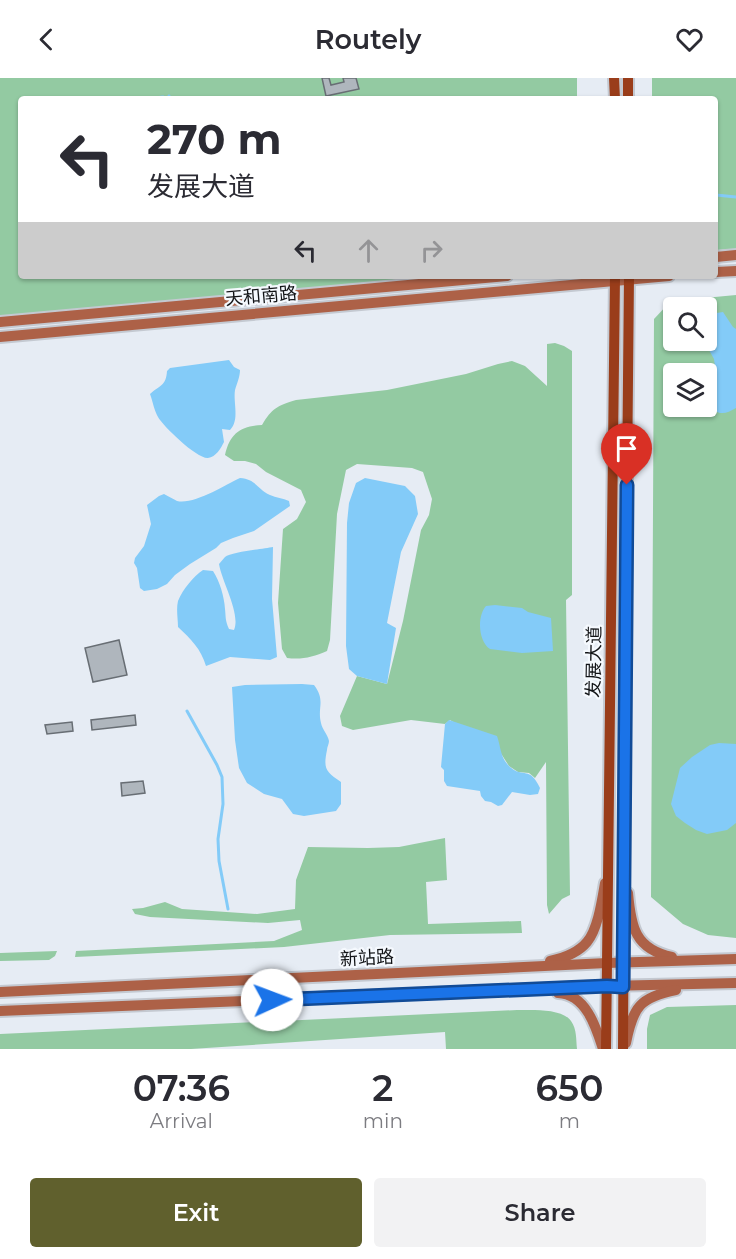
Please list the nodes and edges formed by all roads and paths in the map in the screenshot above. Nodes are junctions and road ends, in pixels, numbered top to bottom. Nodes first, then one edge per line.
1 (615, 78) edge
2 (628, 78) edge
3 (615, 96) edge
4 (628, 96) edge
5 (736, 255) edge
6 (718, 257) edge
7 (736, 270) edge
8 (718, 272) edge
9 (474, 279) edge
10 (605, 279) edge
11 (615, 279) edge
12 (629, 279) edge
13 (0, 322) edge
14 (0, 337) edge
15 (608, 859) junction
16 (624, 859) junction
17 (712, 959) junction
18 (736, 959) edge
19 (623, 962) junction
20 (607, 963) junction
21 (505, 968) junction
22 (736, 983) edge
23 (708, 984) junction
24 (607, 986) junction
25 (623, 987) junction
26 (504, 991) junction
27 (0, 992) edge
28 (0, 1011) edge
29 (604, 1049) edge
30 (624, 1049) edge

1 - 3 main road
2 - 4 main road
5 - 6 street
7 - 8 street
9 - 13 street, 天和南路
10 - 14 street, 天和南路
11 - 15 main road, 发展大道
12 - 16 main road, 发展大道
15 - 20 main road, 发展大道
15 - 21 street
16 - 17 street
16 - 19 main road, 发展大道
17 - 18 street, 新站路
17 - 19 street, 新站路
19 - 20 street, 新站路
19 - 25 main road, 发展大道
20 - 21 street, 新站路
20 - 24 main road, 发展大道
21 - 27 street, 新站路
22 - 23 street
23 - 25 street
23 - 30 street
24 - 25 street
24 - 26 street
24 - 29 main road, 发展大道
25 - 30 main road, 发展大道
26 - 28 street
26 - 29 street

